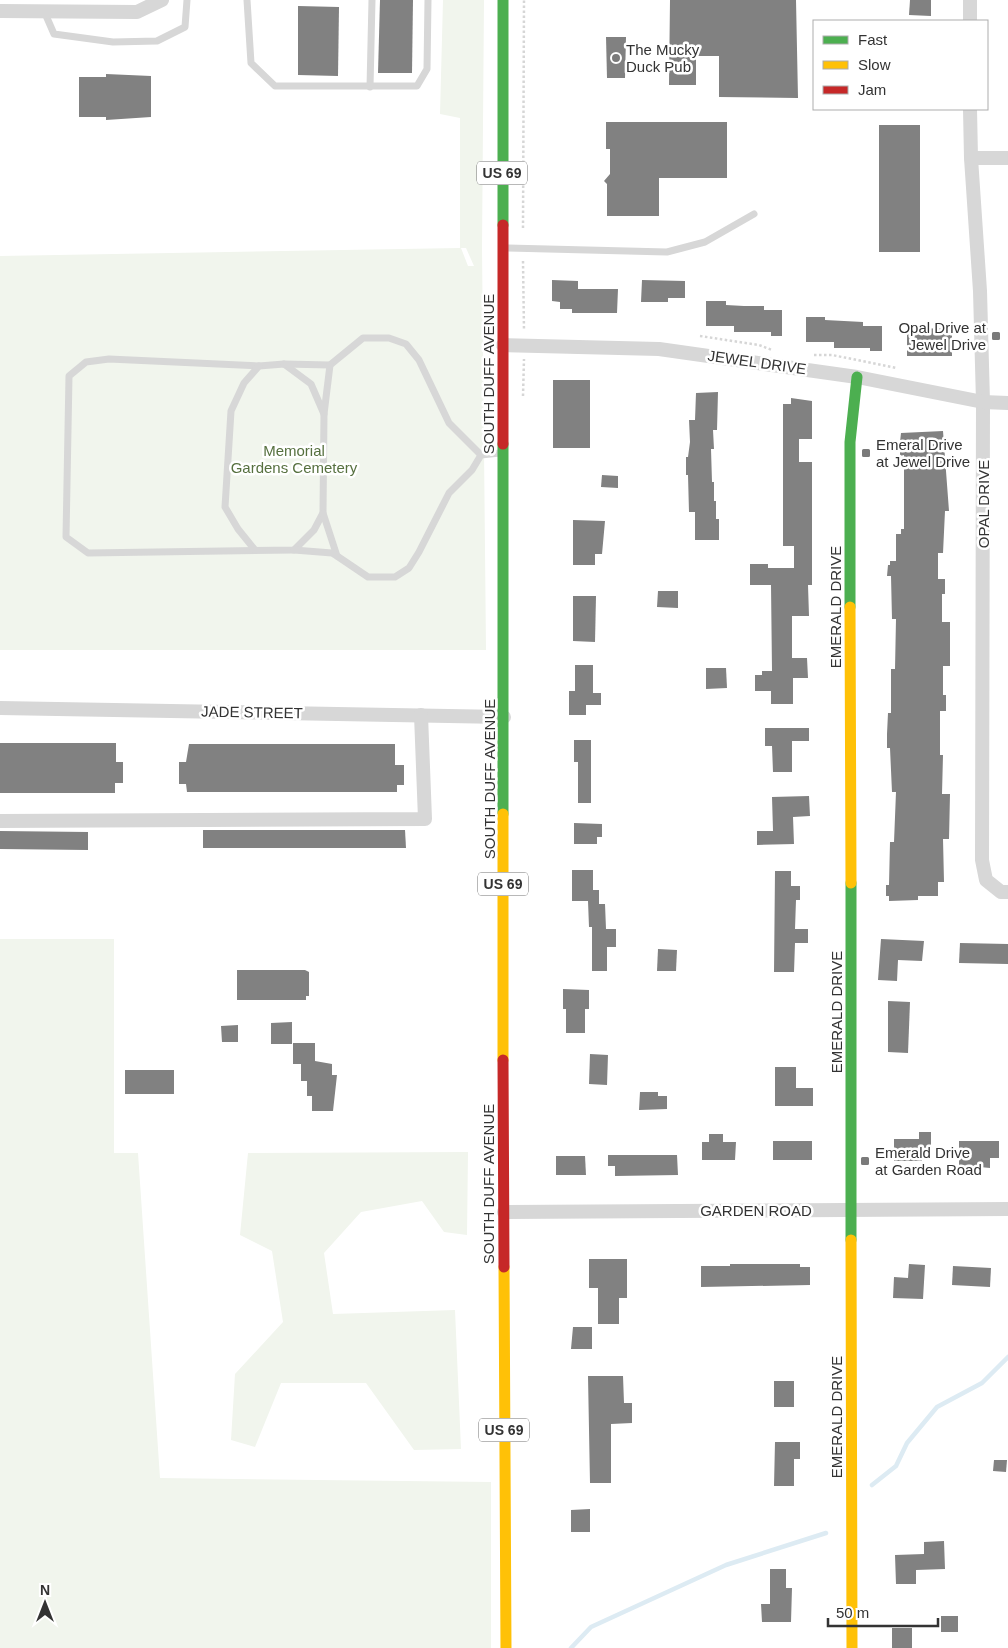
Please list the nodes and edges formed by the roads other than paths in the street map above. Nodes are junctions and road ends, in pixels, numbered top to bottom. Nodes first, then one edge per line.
1 (162, 0) edge
2 (188, 0) edge
3 (247, 0) edge
4 (372, 0) edge
5 (428, 0) edge
6 (503, 0) edge
7 (970, 0) edge
8 (0, 11) edge
9 (44, 11) junction
10 (970, 20) edge
11 (370, 87) junction
12 (970, 110) edge
13 (971, 158) junction
14 (1008, 158) edge
15 (754, 214) dead end
16 (502, 248) junction
17 (503, 345) junction
18 (284, 364) junction
19 (330, 365) junction
20 (259, 366) junction
21 (858, 377) junction
22 (983, 402) junction
23 (1008, 403) edge
24 (324, 414) junction
25 (503, 453) junction
26 (481, 454) junction
27 (323, 513) junction
28 (255, 550) junction
29 (294, 550) junction
30 (338, 556) junction
31 (0, 708) edge
32 (422, 715) junction
33 (504, 717) junction
34 (0, 822) edge
35 (1004, 892) edge
36 (851, 1209) junction
37 (1008, 1209) edge
38 (504, 1212) junction
39 (506, 1648) edge
40 (852, 1648) edge

1 - 9 street
2 - 9 lane
3 - 11 lane
4 - 11 lane
5 - 11 lane
6 - 16 main road, SOUTH DUFF AVENUE / US 69
7 - 10 street
8 - 9 street
12 - 13 street, OPAL DRIVE
13 - 14 street
13 - 22 street, OPAL DRIVE
15 - 16 lane
16 - 17 main road, SOUTH DUFF AVENUE / US 69
17 - 21 street, JEWEL DRIVE
17 - 25 main road, SOUTH DUFF AVENUE / US 69
18 - 19 lane
18 - 20 lane
18 - 24 lane
19 - 24 lane
19 - 26 lane
20 - 28 lane
20 - 28 lane
21 - 22 street, JEWEL DRIVE
21 - 36 main road, EMERALD DRIVE
22 - 23 street, JEWEL DRIVE
22 - 35 street, OPAL DRIVE
24 - 27 lane
25 - 26 lane
25 - 33 main road, SOUTH DUFF AVENUE / US 69
26 - 30 lane
27 - 29 lane
27 - 30 lane
28 - 29 lane
29 - 30 lane
31 - 32 street, JADE STREET
32 - 33 street, JADE STREET
32 - 34 street
33 - 38 main road, SOUTH DUFF AVENUE / US 69
36 - 37 street, GARDEN ROAD
36 - 38 street, GARDEN ROAD
36 - 40 main road, EMERALD DRIVE
38 - 39 main road, SOUTH DUFF AVENUE / US 69

